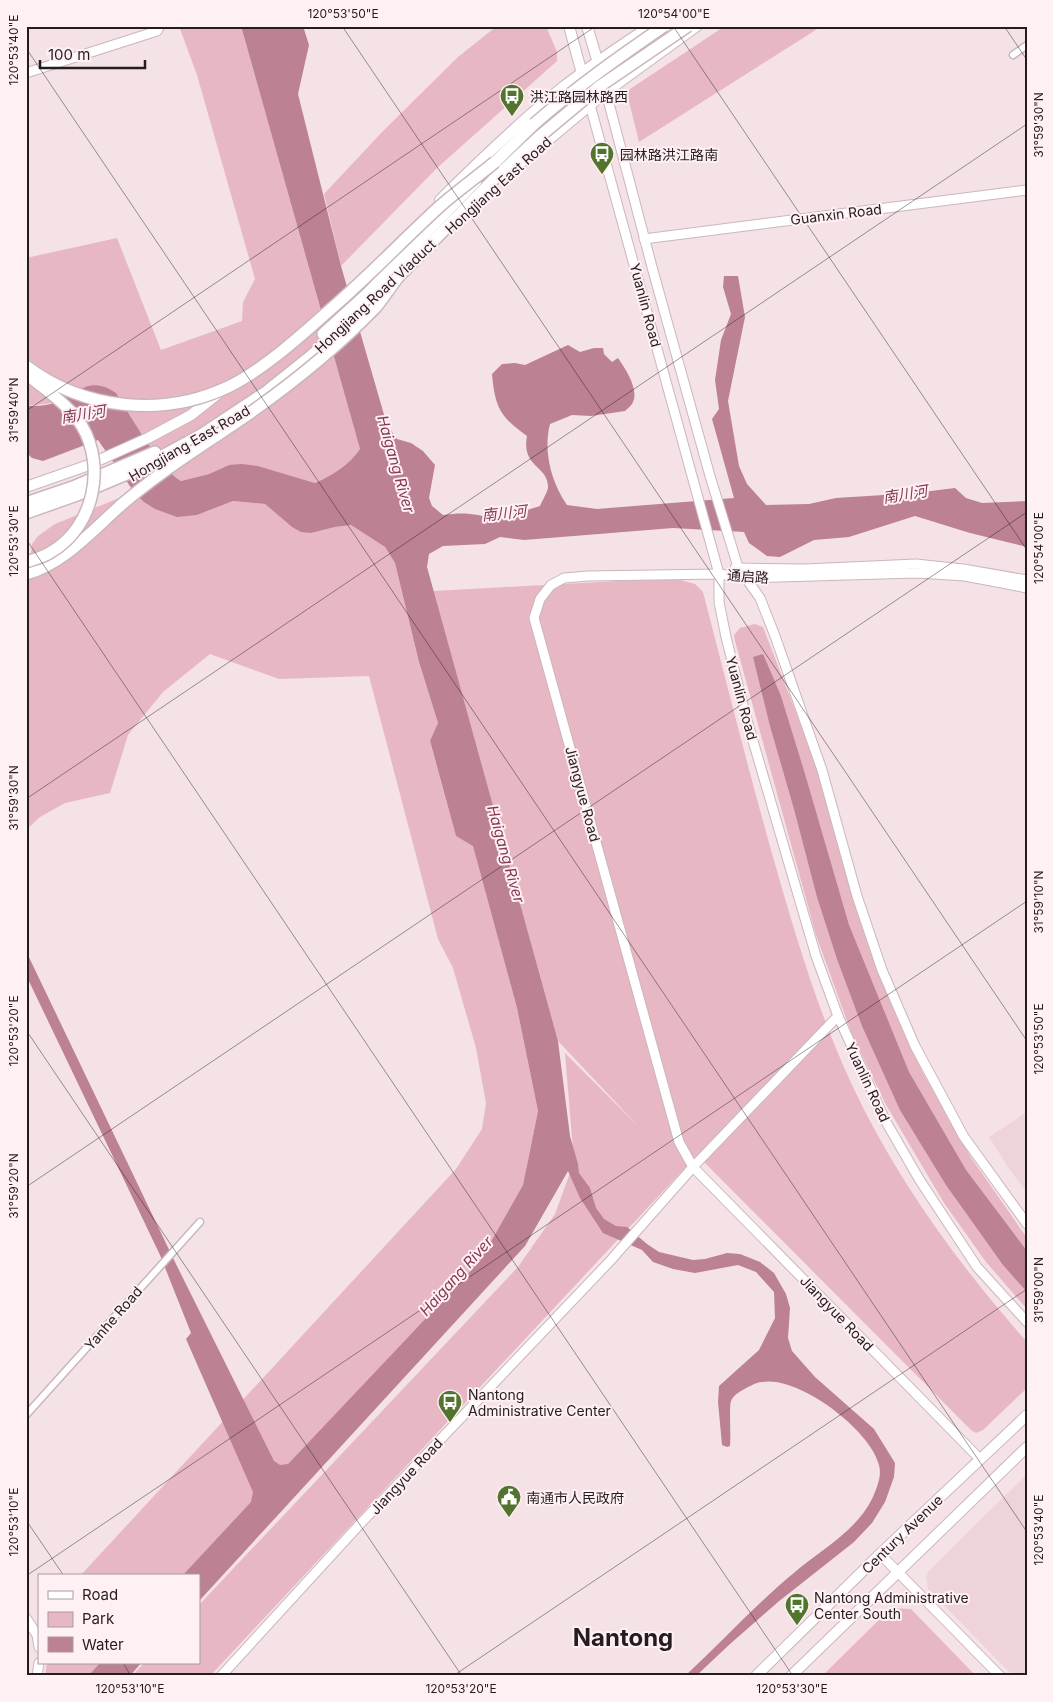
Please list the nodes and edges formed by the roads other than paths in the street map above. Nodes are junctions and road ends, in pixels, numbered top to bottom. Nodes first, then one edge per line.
1 (160, 26) edge
2 (569, 26) edge
3 (587, 26) edge
4 (650, 26) edge
5 (664, 26) edge
6 (688, 26) edge
7 (697, 26) edge
8 (1027, 45) edge
9 (1013, 55) dead end
10 (597, 62) junction
11 (26, 73) edge
12 (582, 73) junction
13 (606, 92) junction
14 (590, 105) junction
15 (495, 162) junction
16 (1027, 190) edge
17 (644, 239) junction
18 (399, 276) junction
19 (26, 366) edge
20 (26, 374) edge
21 (26, 487) edge
22 (26, 503) edge
23 (26, 513) edge
24 (26, 518) edge
25 (26, 562) edge
26 (738, 567) junction
27 (26, 574) edge
28 (719, 574) junction
29 (747, 578) junction
30 (1027, 580) edge
31 (1027, 588) edge
32 (838, 1016) junction
33 (693, 1167) junction
34 (200, 1222) dead end
35 (1027, 1224) edge
36 (1027, 1322) edge
37 (26, 1415) edge
38 (1027, 1415) edge
39 (1027, 1447) edge
40 (980, 1459) junction
41 (880, 1554) junction
42 (897, 1572) junction
43 (26, 1618) edge
44 (38, 1641) edge
45 (221, 1676) edge
46 (756, 1676) edge
47 (791, 1676) edge
48 (1000, 1676) edge

1 - 11 street
2 - 12 main road, Yuanlin Road
3 - 10 main road, Yuanlin Road
4 - 10 main road, Hongjiang East Road
5 - 15 highway, Hongjiang Road Viaduct, bridge
6 - 18 highway, Hongjiang Road Viaduct, bridge
7 - 13 main road, Hongjiang East Road
8 - 9 street
10 - 12 main road, Hongjiang East Road
10 - 13 main road, Yuanlin Road
12 - 14 main road, Yuanlin Road
12 - 21 main road, Hongjiang East Road, bridge
13 - 14 main road, Hongjiang East Road
13 - 17 street, Yuanlin Road
14 - 24 main road, Hongjiang East Road, bridge
14 - 28 street, Yuanlin Road
15 - 19 highway, bridge
15 - 22 highway, Hongjiang Road Viaduct, bridge
16 - 17 street, Guanxin Road
17 - 26 street, Yuanlin Road
18 - 23 highway, Hongjiang Road Viaduct, bridge
18 - 27 highway, bridge
20 - 25 highway, bridge
26 - 28 street, 通启路
26 - 29 street, Yuanlin Road
26 - 30 street, 通启路
28 - 29 street, 通启路
28 - 32 street, Yuanlin Road
28 - 33 street, Jiangyue Road
29 - 31 street, 通启路
29 - 35 street, Yuanlin Road
32 - 33 street
32 - 36 street, Yuanlin Road
33 - 40 street, Jiangyue Road
33 - 45 street, Jiangyue Road
34 - 37 street, Yanhe Road
38 - 40 main road, Century Avenue
39 - 42 main road, Century Avenue
40 - 41 main road, Century Avenue
41 - 42 street
41 - 46 main road, Century Avenue
42 - 47 main road, Century Avenue
42 - 48 street
43 - 44 street

